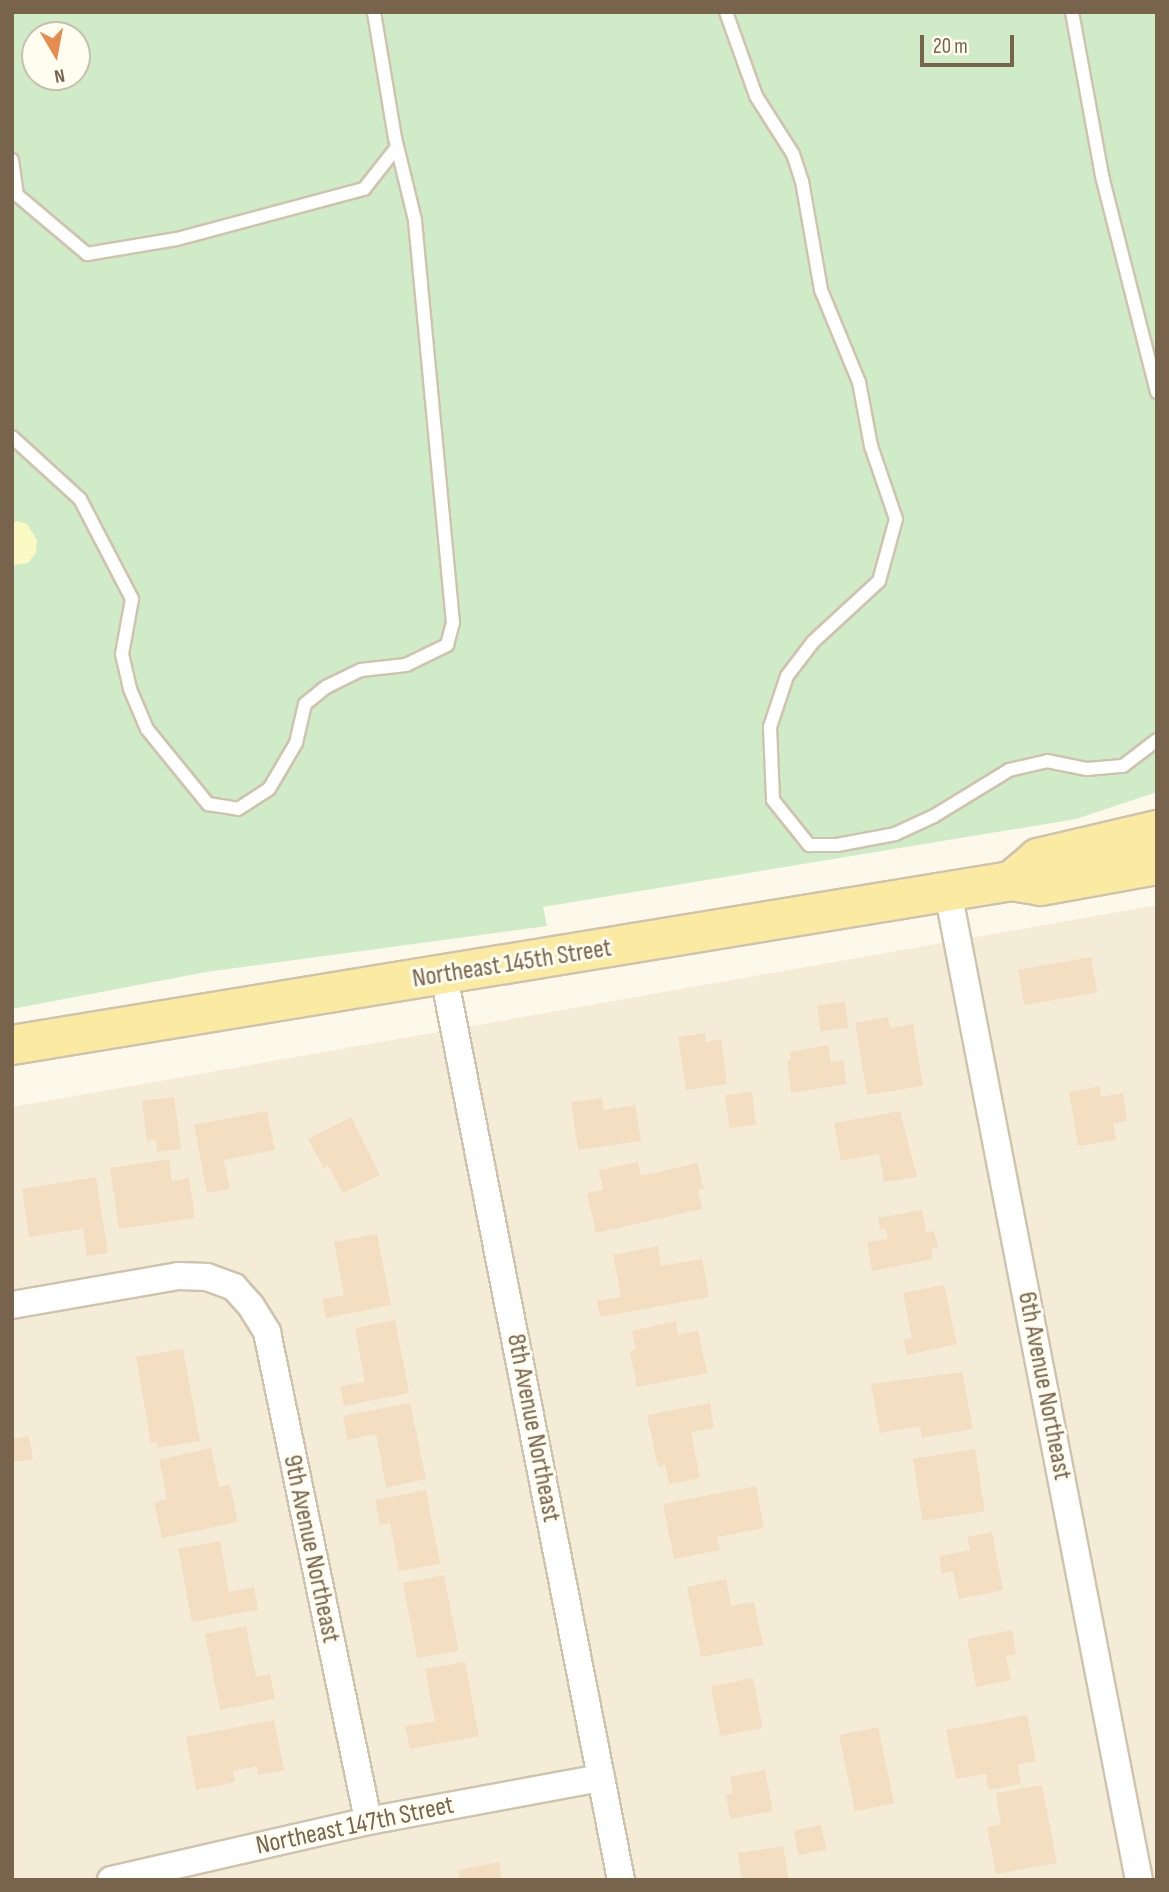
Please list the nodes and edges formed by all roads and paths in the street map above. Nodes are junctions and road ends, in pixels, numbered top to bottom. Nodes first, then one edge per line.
1 (374, 12) edge
2 (726, 12) edge
3 (1072, 12) edge
4 (397, 147) junction
5 (12, 160) edge
6 (1157, 392) edge
7 (12, 437) edge
8 (1157, 740) edge
9 (1157, 830) edge
10 (1157, 865) edge
11 (1011, 881) junction
12 (948, 892) junction
13 (444, 976) junction
14 (12, 1045) edge
15 (12, 1305) edge
16 (601, 1778) junction
17 (368, 1821) junction
18 (111, 1880) edge
19 (621, 1880) edge
20 (1139, 1880) edge

1 - 4 lane
2 - 8 lane
3 - 6 lane
4 - 5 lane
4 - 7 lane
9 - 11 main road
10 - 11 main road, Northeast 145th Street
11 - 12 main road, Northeast 145th Street
12 - 13 main road, Northeast 145th Street
12 - 20 street, 6th Avenue Northeast
13 - 14 main road, Northeast 145th Street
13 - 16 street, 8th Avenue Northeast
15 - 17 street, 9th Avenue Northeast
16 - 17 street, Northeast 147th Street
16 - 19 street, 8th Avenue Northeast
17 - 18 street, Northeast 147th Street

